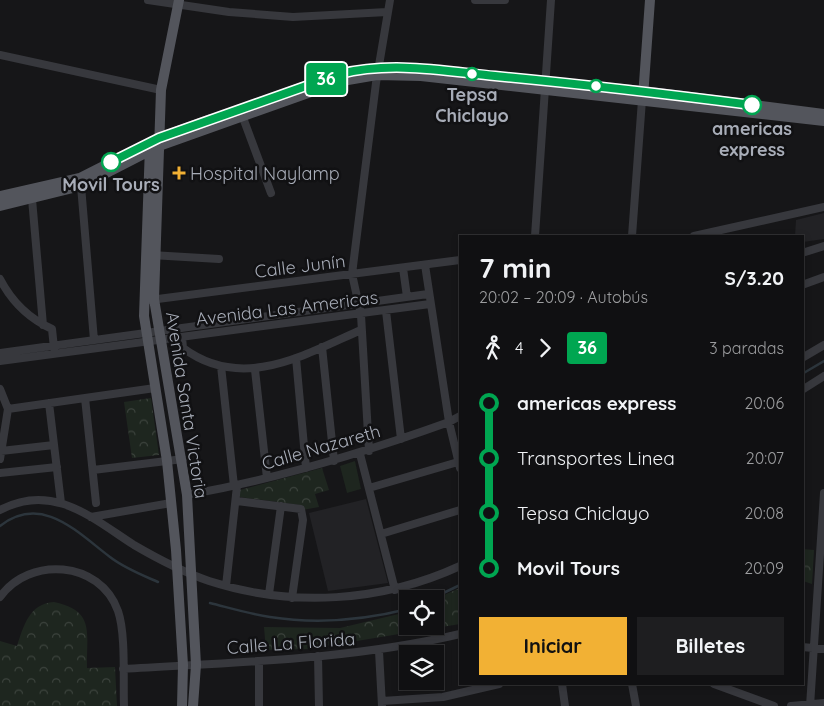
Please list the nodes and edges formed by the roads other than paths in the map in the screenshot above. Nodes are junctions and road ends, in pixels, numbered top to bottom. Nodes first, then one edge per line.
1 (148, 0) edge
2 (390, 0) edge
3 (481, 0) edge
4 (505, 0) edge
5 (551, 0) edge
6 (650, 0) edge
7 (178, 2) edge
8 (388, 12) junction
9 (0, 55) edge
10 (378, 71) junction
11 (546, 85) junction
12 (161, 90) junction
13 (643, 96) junction
14 (824, 114) edge
15 (242, 115) junction
16 (824, 121) edge
17 (154, 145) junction
18 (81, 186) junction
19 (270, 193) dead end
20 (0, 196) edge
21 (32, 198) junction
22 (0, 206) edge
23 (824, 207) edge
24 (536, 235) edge
25 (632, 235) edge
26 (698, 235) edge
27 (824, 246) edge
28 (804, 252) edge
29 (150, 255) junction
30 (219, 259) dead end
31 (459, 260) edge
32 (425, 265) junction
33 (403, 268) junction
34 (352, 274) junction
35 (824, 277) edge
36 (0, 279) edge
37 (804, 284) edge
38 (428, 294) junction
39 (407, 297) junction
40 (149, 300) junction
41 (359, 304) junction
42 (430, 304) junction
43 (386, 311) junction
44 (360, 314) junction
45 (44, 325) junction
46 (361, 330) junction
47 (159, 335) junction
48 (147, 337) junction
49 (182, 337) junction
50 (94, 340) junction
51 (54, 345) junction
52 (824, 345) edge
53 (322, 347) junction
54 (0, 353) edge
55 (54, 354) junction
56 (804, 357) edge
57 (296, 358) junction
58 (0, 361) edge
59 (222, 366) junction
60 (255, 370) junction
61 (824, 376) edge
62 (155, 388) junction
63 (0, 389) edge
64 (804, 389) edge
65 (85, 398) junction
66 (49, 403) junction
67 (8, 409) junction
68 (459, 417) edge
69 (449, 422) junction
70 (402, 439) junction
71 (54, 445) junction
72 (369, 451) junction
73 (360, 454) junction
74 (1, 455) edge
75 (182, 459) junction
76 (167, 461) junction
77 (334, 461) junction
78 (459, 465) edge
79 (57, 467) junction
80 (306, 468) junction
81 (93, 470) junction
82 (0, 473) edge
83 (267, 478) junction
84 (236, 486) junction
85 (369, 488) junction
86 (824, 493) edge
87 (187, 495) junction
88 (237, 501) junction
89 (61, 503) junction
90 (96, 503) dead end
91 (171, 503) junction
92 (281, 506) junction
93 (823, 508) edge
94 (0, 510) edge
95 (459, 510) edge
96 (91, 516) junction
97 (381, 534) junction
98 (459, 566) edge
99 (177, 568) junction
100 (191, 574) junction
101 (226, 586) junction
102 (395, 590) junction
103 (269, 594) junction
104 (0, 597) edge
105 (292, 598) junction
106 (459, 634) edge
107 (804, 648) edge
108 (824, 649) edge
109 (379, 650) junction
110 (812, 650) junction
111 (318, 656) junction
112 (259, 661) junction
113 (196, 664) junction
114 (183, 665) junction
115 (123, 669) junction
116 (494, 685) edge
117 (562, 685) edge
118 (632, 685) edge
119 (716, 685) edge
120 (443, 697) junction
121 (757, 703) edge
122 (382, 704) edge
123 (824, 704) edge
124 (124, 706) edge
125 (182, 706) edge
126 (194, 706) edge
127 (259, 706) edge
128 (319, 706) edge
129 (443, 706) edge
130 (566, 706) edge
131 (636, 706) edge
132 (774, 706) edge
133 (791, 706) edge
134 (810, 706) edge

1 - 7 street
2 - 8 street
3 - 4 street
5 - 11 street
6 - 13 main road
7 - 8 street
7 - 12 main road, Avenida Santa Victoria
8 - 10 street
9 - 12 street
10 - 11 main road
10 - 15 main road
10 - 17 main road
10 - 34 street
11 - 13 main road
11 - 24 street
12 - 17 main road, Avenida Santa Victoria
13 - 14 main road
13 - 16 main road
13 - 25 street
15 - 17 main road
15 - 19 street
17 - 18 main road
17 - 20 main road
17 - 29 main road, Avenida Santa Victoria
18 - 21 main road
18 - 50 street
21 - 22 main road
21 - 45 street
23 - 26 street
27 - 28 street
29 - 30 street
29 - 40 main road, Avenida Santa Victoria
31 - 32 street, Calle Junín
32 - 33 street, Calle Junín
32 - 38 street
33 - 34 street, Calle Junín
33 - 39 street
34 - 40 street, Calle Junín
34 - 41 street
35 - 37 street
36 - 45 street
38 - 39 street, Avenida Las Americas
38 - 42 street
39 - 41 street, Avenida Las Americas
40 - 47 main road, Avenida Santa Victoria
40 - 48 main road, Avenida Santa Victoria
41 - 44 street
41 - 47 street, Avenida Las Americas
42 - 43 street, Avenida Las Americas
42 - 69 street
43 - 44 street, Avenida Las Americas
43 - 70 street
44 - 46 street
44 - 49 street, Avenida Las Americas
45 - 51 street
46 - 53 street
46 - 72 street
47 - 48 street, Avenida Las Americas
47 - 49 street, Avenida Las Americas
47 - 75 main road, Avenida Santa Victoria
48 - 50 street, Avenida Las Americas
48 - 55 street, Avenida Las Americas
48 - 62 main road, Avenida Santa Victoria
49 - 59 street
50 - 51 street, Avenida Las Americas
51 - 54 street, Avenida Las Americas
51 - 55 street
52 - 56 street
53 - 57 street
53 - 77 street
55 - 58 street, Avenida Las Americas
57 - 60 street
57 - 80 street
59 - 60 street
59 - 84 street
60 - 83 street
61 - 64 street
62 - 65 street
62 - 76 main road, Avenida Santa Victoria
63 - 67 street
65 - 66 street
65 - 81 street
66 - 67 street
66 - 71 street
67 - 74 street
68 - 69 street, Calle Nazareth
69 - 70 street, Calle Nazareth
69 - 78 street
70 - 72 street, Calle Nazareth
71 - 74 street
71 - 79 street
72 - 73 street, Calle Nazareth
73 - 77 street, Calle Nazareth
73 - 85 street
75 - 76 street
75 - 87 main road, Avenida Santa Victoria
76 - 81 street
76 - 91 main road, Avenida Santa Victoria
77 - 80 street, Calle Nazareth
78 - 85 street
79 - 82 street
79 - 89 street
80 - 83 street, Calle Nazareth
81 - 90 street
83 - 84 street, Calle Nazareth
84 - 87 street, Calle Nazareth
84 - 88 street
85 - 97 street
86 - 93 street
87 - 100 main road, Avenida Santa Victoria
88 - 92 street
88 - 101 street
89 - 94 street
89 - 96 street
91 - 96 street
91 - 99 main road, Avenida Santa Victoria
92 - 103 street
92 - 105 street
93 - 110 street
95 - 97 street
96 - 99 street
97 - 102 street
98 - 102 street
99 - 100 street
99 - 114 main road, Avenida Santa Victoria
100 - 101 street
100 - 113 main road, Avenida Santa Victoria
101 - 103 street
102 - 105 street
103 - 105 street
104 - 115 street
106 - 109 street, Calle La Florida
107 - 110 street
108 - 110 street
109 - 111 street, Calle La Florida
109 - 122 street
110 - 134 street
111 - 112 street, Calle La Florida
111 - 128 street
112 - 113 street, Calle La Florida
112 - 127 street
113 - 114 street, Calle La Florida
113 - 126 main road, Avenida Santa Victoria
114 - 115 street, Calle La Florida
114 - 125 main road, Avenida Santa Victoria
115 - 124 street
116 - 120 street
117 - 130 street
118 - 131 street
119 - 121 street
120 - 122 street
120 - 129 street
121 - 132 street
123 - 134 street
133 - 134 street

